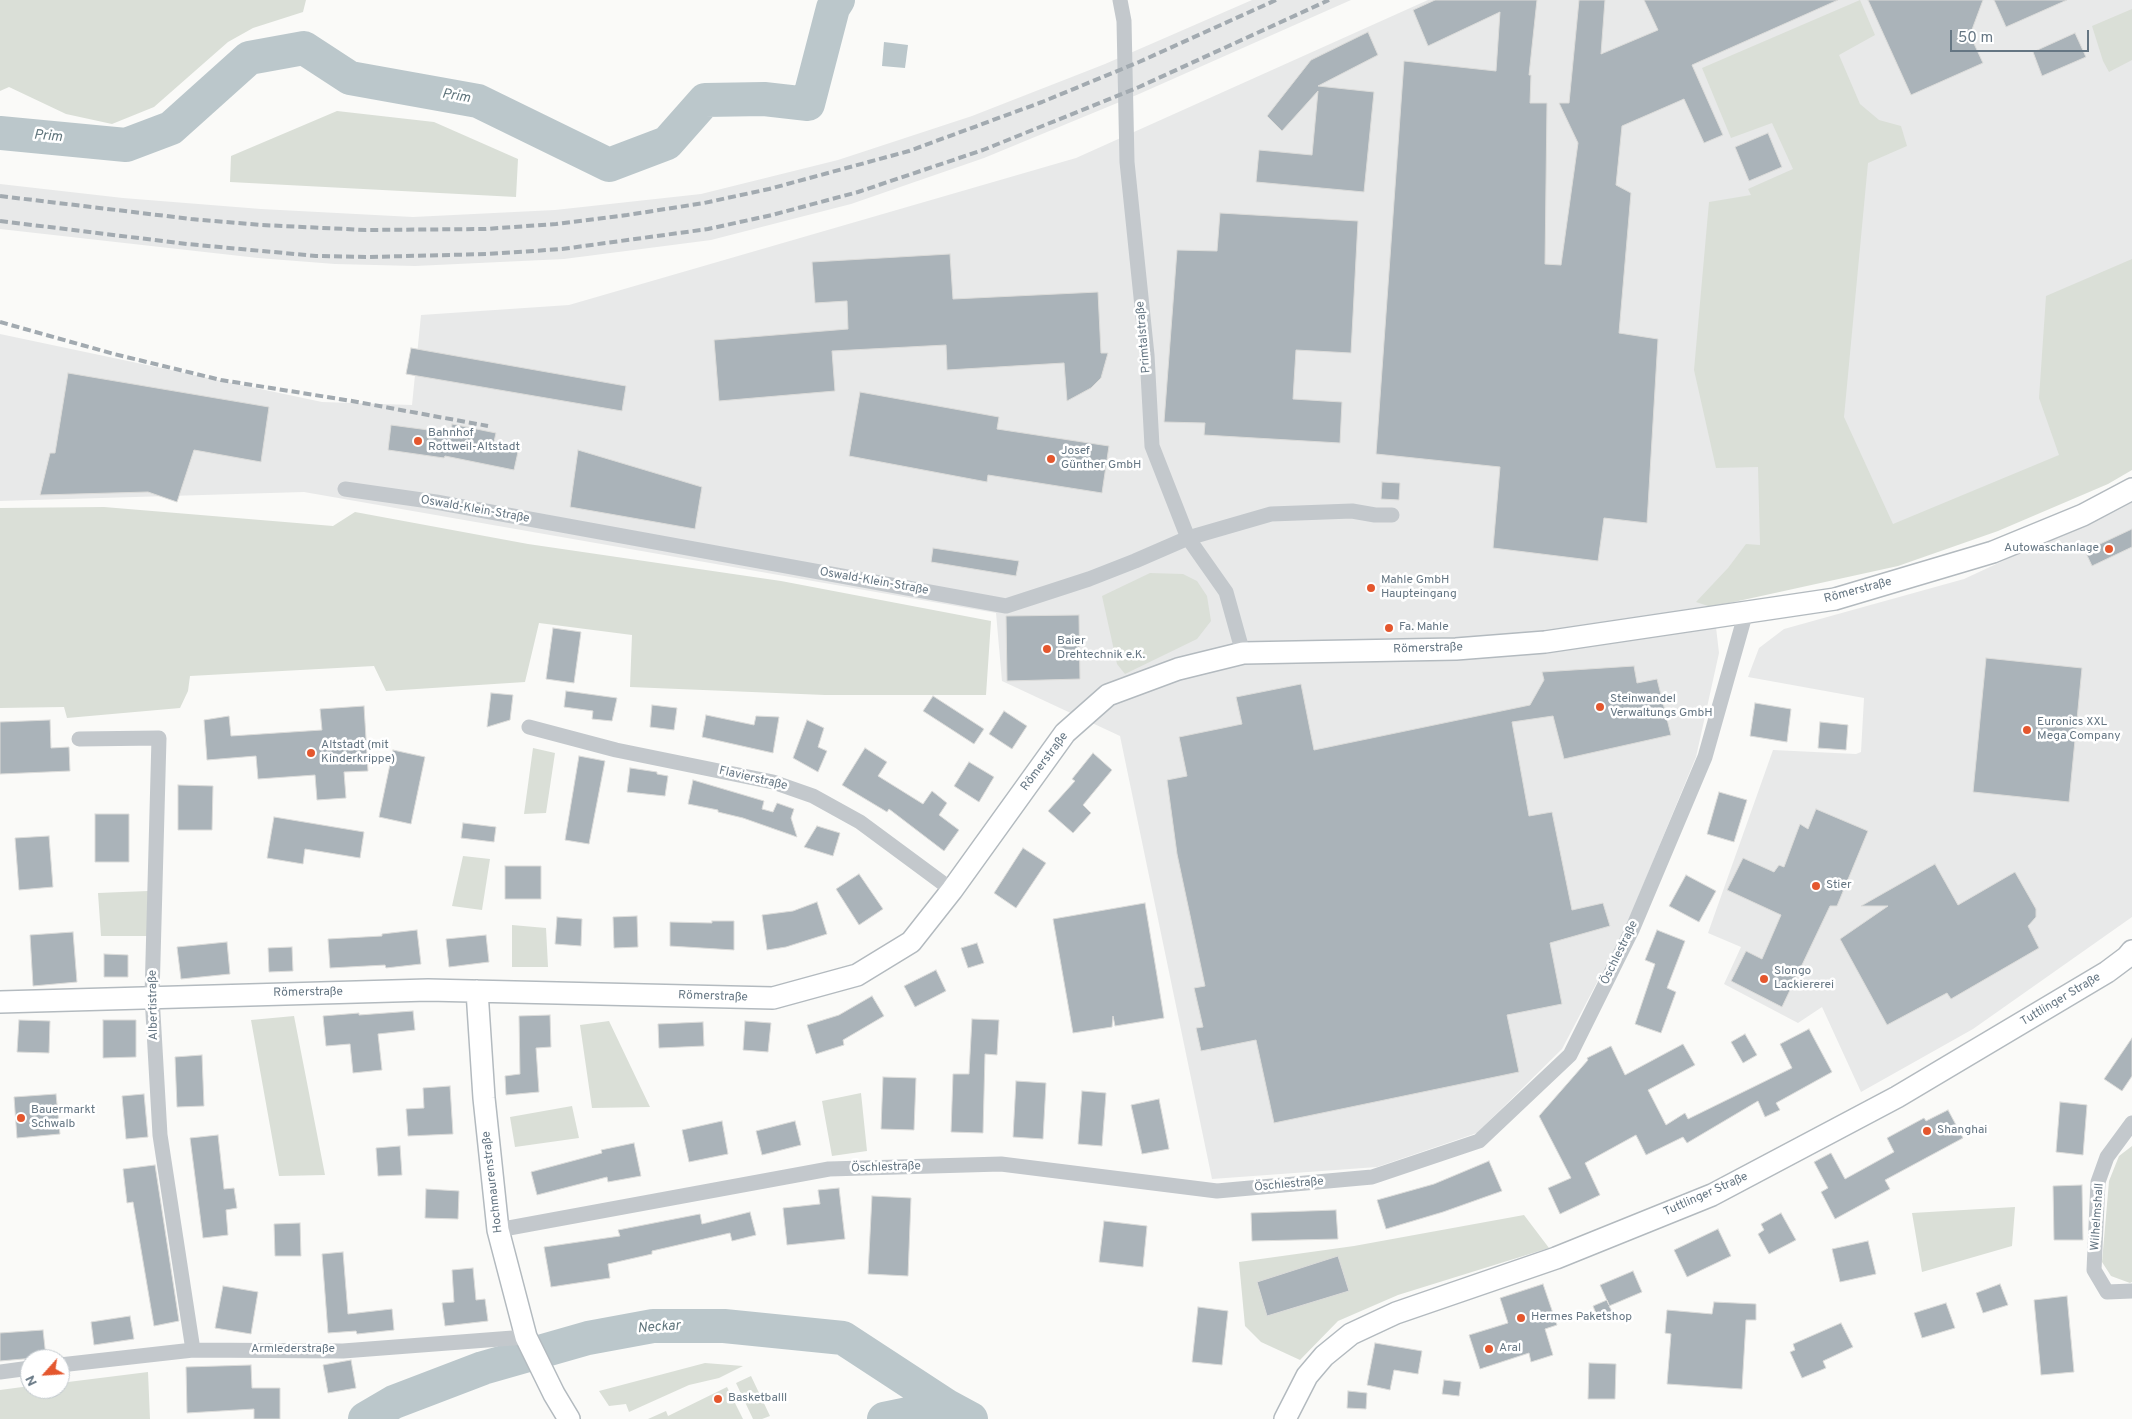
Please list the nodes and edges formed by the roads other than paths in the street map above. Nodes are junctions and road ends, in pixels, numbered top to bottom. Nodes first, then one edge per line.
1 (1120, 0) edge
2 (345, 489) dead end
3 (2132, 489) edge
4 (1392, 515) dead end
5 (1188, 538) junction
6 (1746, 612) junction
7 (1243, 653) junction
8 (529, 727) dead end
9 (78, 739) dead end
10 (952, 890) junction
11 (2130, 956) edge
12 (477, 991) junction
13 (152, 996) junction
14 (0, 1002) edge
15 (2132, 1122) edge
16 (498, 1230) junction
17 (2132, 1291) edge
18 (526, 1337) junction
19 (193, 1350) junction
20 (70, 1364) edge
21 (20, 1369) edge
22 (0, 1372) edge
23 (569, 1419) edge
24 (1284, 1419) edge

1 - 5 street, Primtalstraße
2 - 5 street, Oswald-Klein-Straße
3 - 6 street, Römerstraße
4 - 5 street, Oswald-Klein-Straße
5 - 7 street, Primtalstraße
6 - 7 street, Römerstraße
6 - 16 street, Öschlestraße
7 - 10 street, Römerstraße
8 - 10 street, Flavierstraße
9 - 13 street, Albertistraße
10 - 12 street, Römerstraße
11 - 24 street, Tuttlinger Straße
12 - 13 street, Römerstraße
12 - 16 street, Hochmaurenstraße
13 - 14 street, Römerstraße
13 - 19 street, Albertistraße
15 - 17 street, Wilhelmshall
16 - 18 street, Hochmaurenstraße
18 - 19 street, Armlederstraße
18 - 23 street, Hochmaurenstraße
19 - 20 street, Armlederstraße
21 - 22 street

